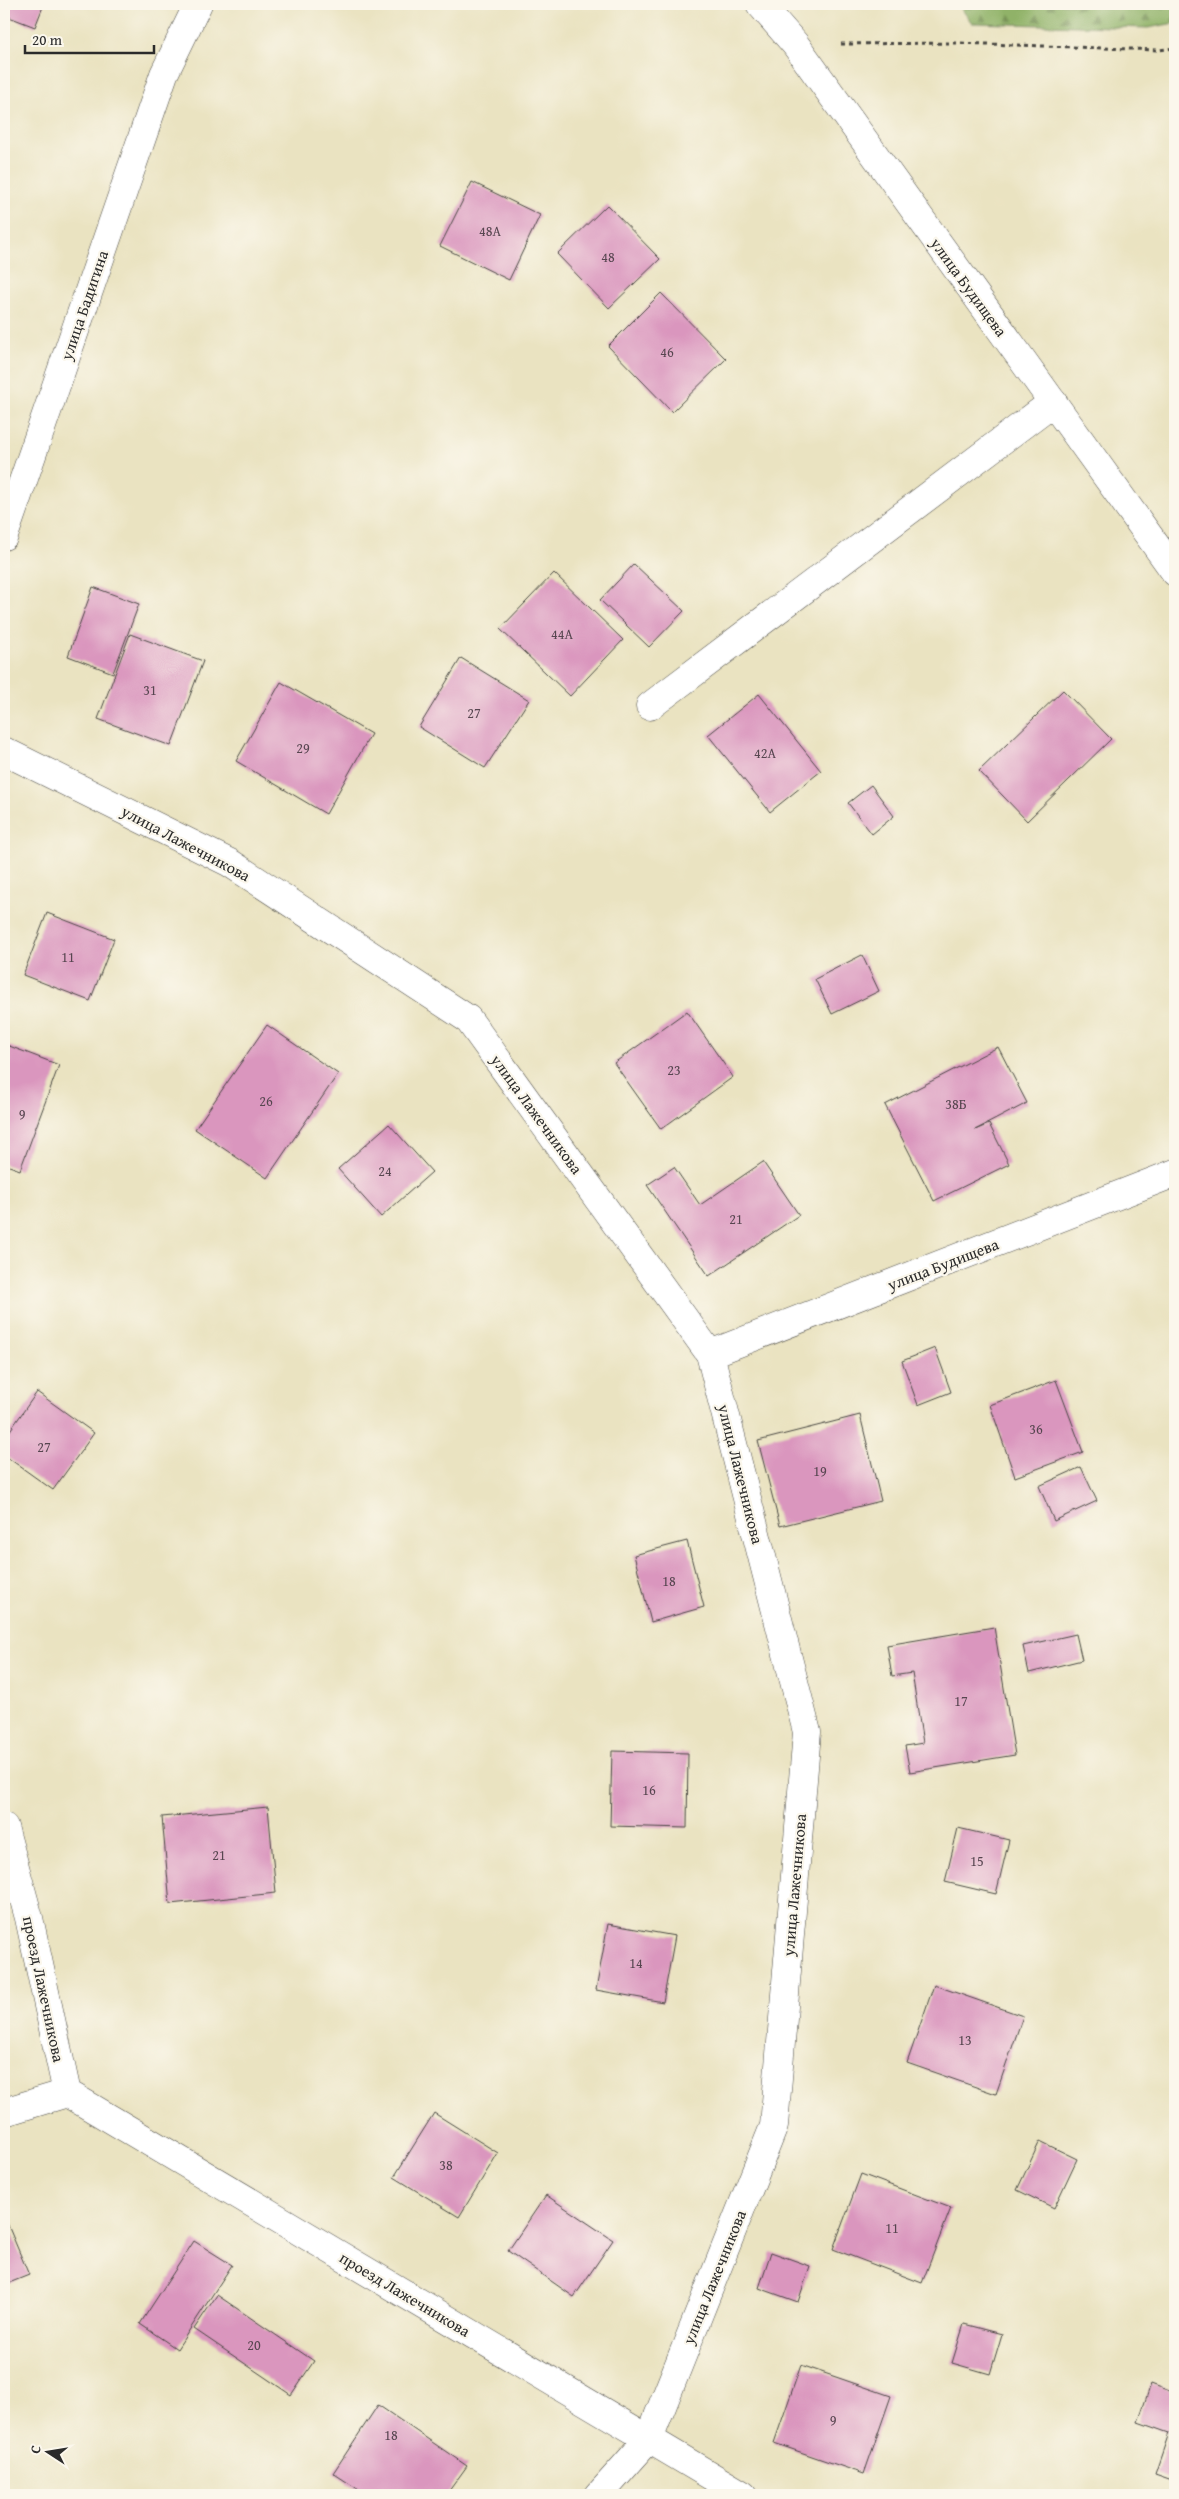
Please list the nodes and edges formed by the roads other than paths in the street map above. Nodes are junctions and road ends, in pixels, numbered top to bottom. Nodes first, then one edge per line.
1 (198, 4) edge
2 (760, 4) edge
3 (1053, 402) junction
4 (4, 536) edge
5 (1175, 572) edge
6 (650, 706) dead end
7 (4, 751) edge
8 (1175, 1173) edge
9 (710, 1354) junction
10 (4, 1827) edge
11 (67, 2093) junction
12 (4, 2112) edge
13 (649, 2439) junction
14 (599, 2495) edge
15 (743, 2495) edge

1 - 4 street, улица Бадигина
2 - 3 street, улица Будищева
3 - 5 street, улица Будищева
3 - 6 street
7 - 9 street, улица Лажечникова
8 - 9 street, улица Будищева
9 - 13 street, улица Лажечникова
10 - 11 street, проезд Лажечникова
11 - 12 street
11 - 13 street, проезд Лажечникова
13 - 14 street, улица Лажечникова
13 - 15 street, проезд Лажечникова

